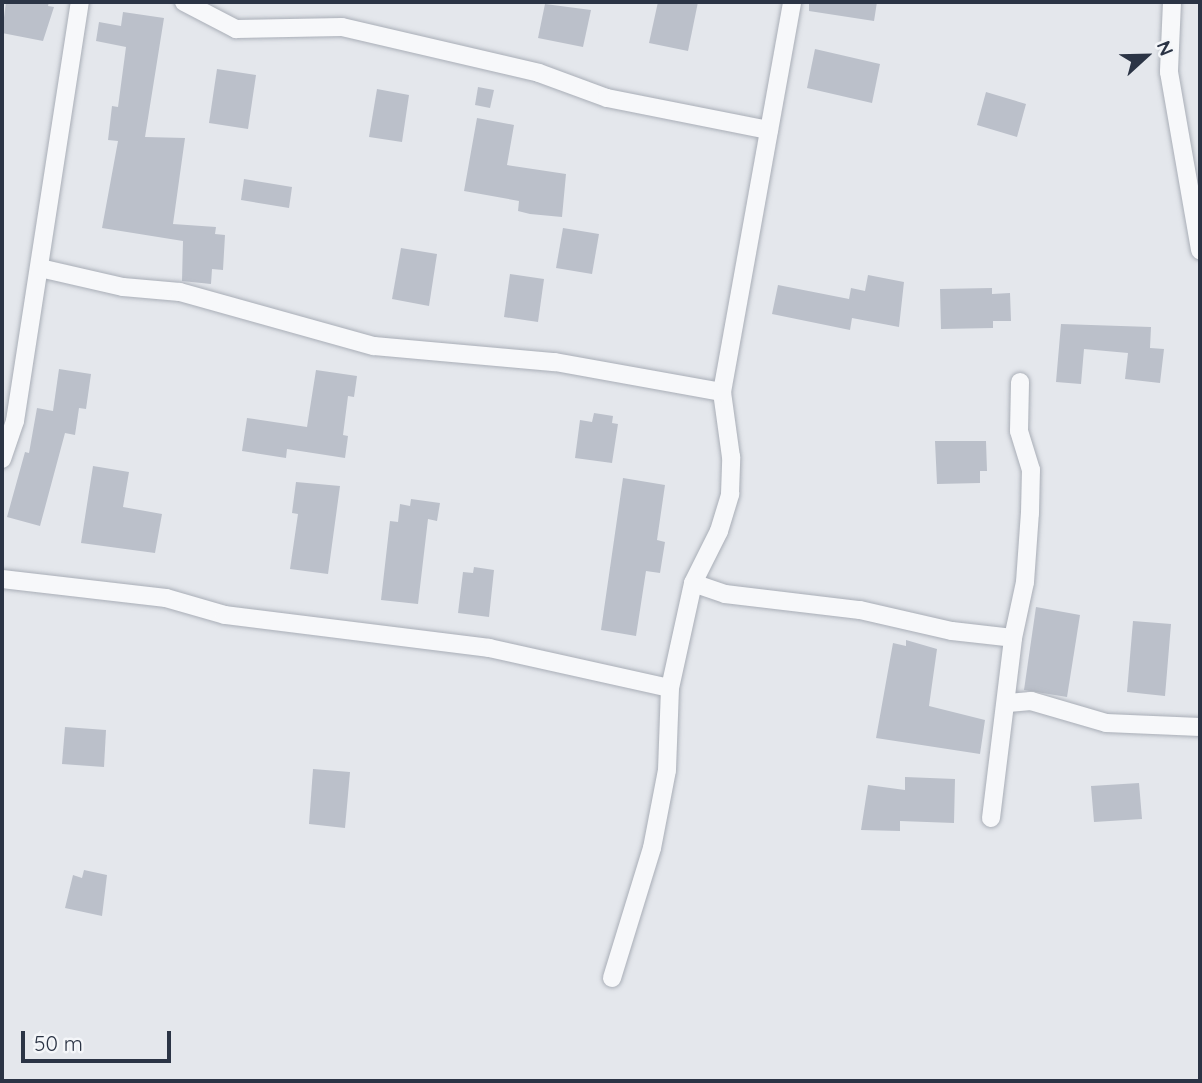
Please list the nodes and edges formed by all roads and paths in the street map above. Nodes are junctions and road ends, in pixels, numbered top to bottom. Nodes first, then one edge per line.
1 (80, 2) edge
2 (184, 2) edge
3 (792, 2) edge
4 (1172, 2) edge
5 (769, 130) junction
6 (1200, 250) edge
7 (40, 268) junction
8 (1020, 382) dead end
9 (722, 392) junction
10 (2, 459) edge
11 (2, 579) edge
12 (693, 583) junction
13 (1013, 638) junction
14 (670, 688) junction
15 (1008, 703) junction
16 (1200, 727) edge
17 (991, 818) dead end
18 (612, 978) dead end

1 - 7 street
2 - 5 street
3 - 5 street
4 - 6 street
5 - 9 street
7 - 9 street
7 - 10 street
8 - 13 street
9 - 12 street
11 - 14 street
12 - 13 street
12 - 14 street
13 - 15 street
14 - 18 street
15 - 16 street
15 - 17 street

